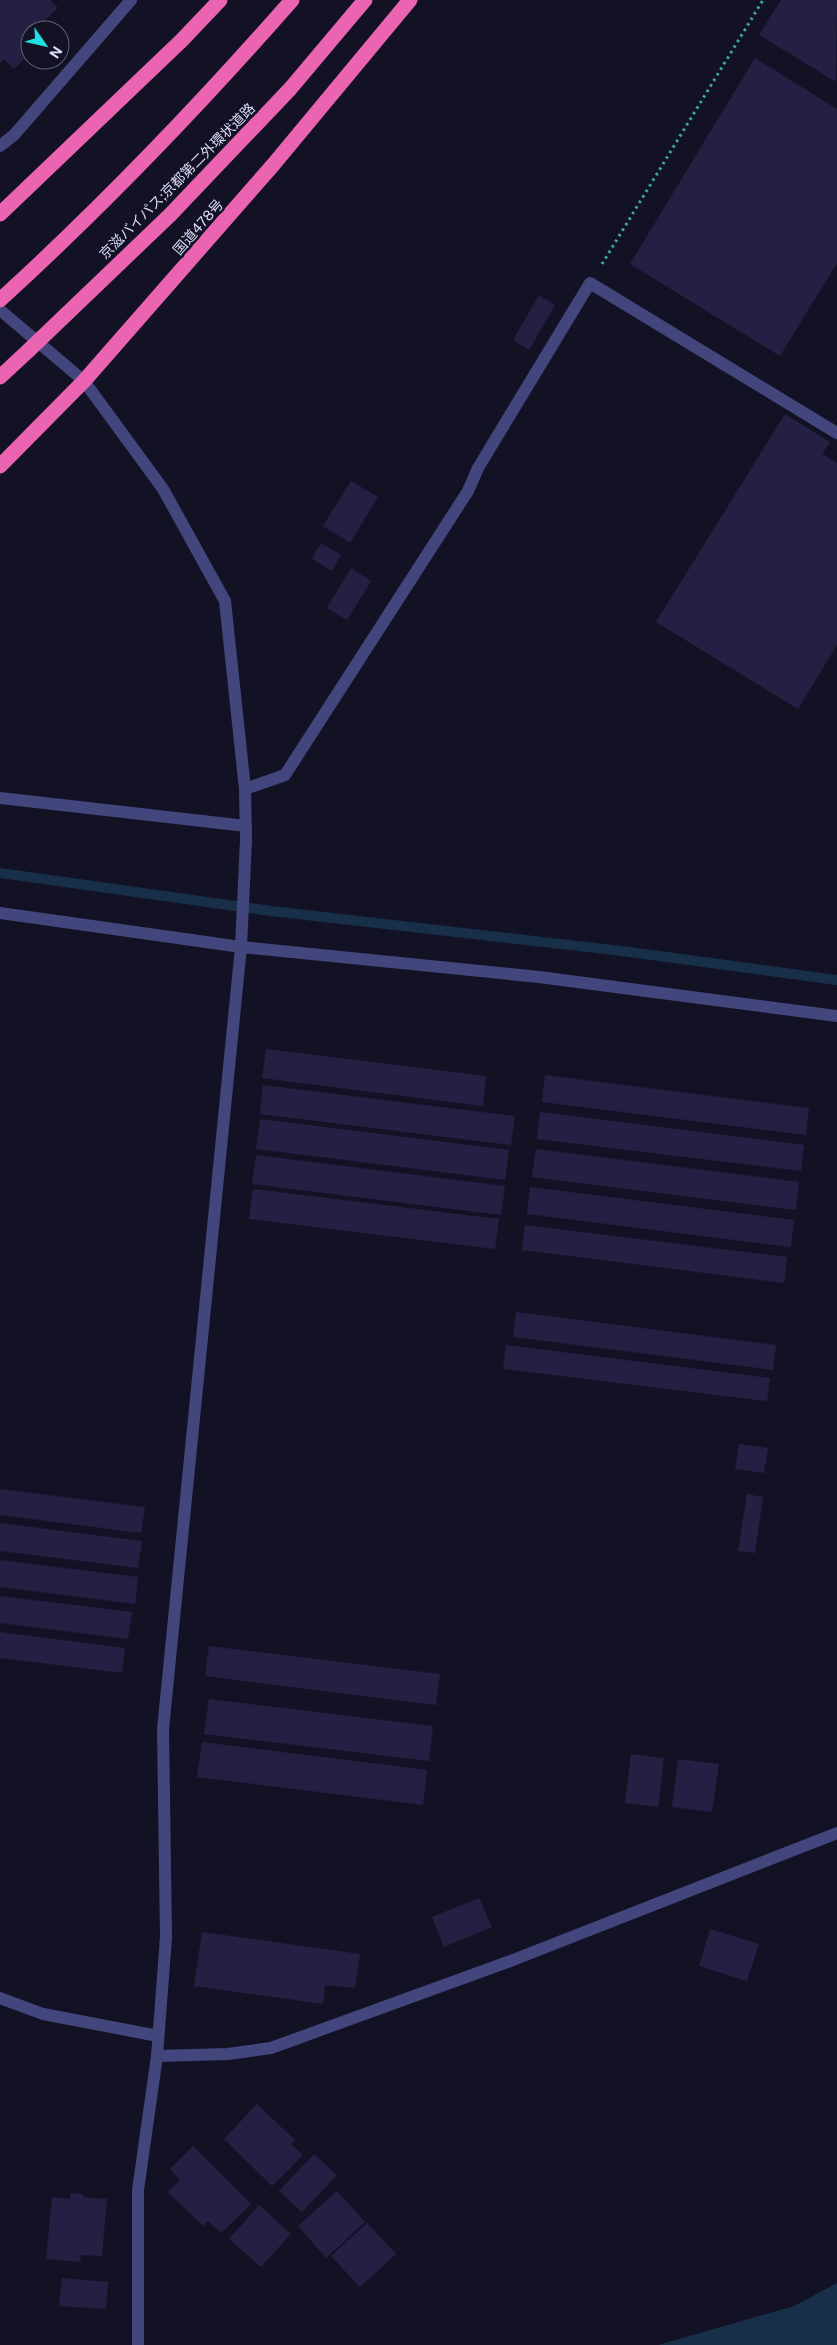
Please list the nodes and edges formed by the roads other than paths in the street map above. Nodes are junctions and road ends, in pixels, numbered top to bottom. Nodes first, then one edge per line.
1 (131, 0) edge
2 (220, 0) edge
3 (292, 0) edge
4 (365, 0) edge
5 (410, 0) edge
6 (0, 146) edge
7 (0, 214) edge
8 (0, 300) edge
9 (0, 310) edge
10 (0, 376) edge
11 (84, 381) junction
12 (837, 433) edge
13 (0, 466) edge
14 (245, 789) junction
15 (0, 798) edge
16 (246, 826) junction
17 (0, 914) edge
18 (241, 947) junction
19 (837, 1016) edge
20 (837, 1833) edge
21 (0, 1998) edge
22 (158, 2036) junction
23 (157, 2056) junction
24 (136, 2345) edge

1 - 6 street
2 - 7 highway
3 - 8 highway
4 - 10 highway, 京滋バイパス;京都第二外環状道路, bridge
5 - 11 highway, 国道478号
9 - 11 street
11 - 13 highway, 国道478号
11 - 14 street
12 - 14 street
14 - 16 street
15 - 16 street
16 - 18 street
17 - 18 street
18 - 19 street
18 - 22 street
20 - 23 street
21 - 22 street
22 - 23 street
23 - 24 street

